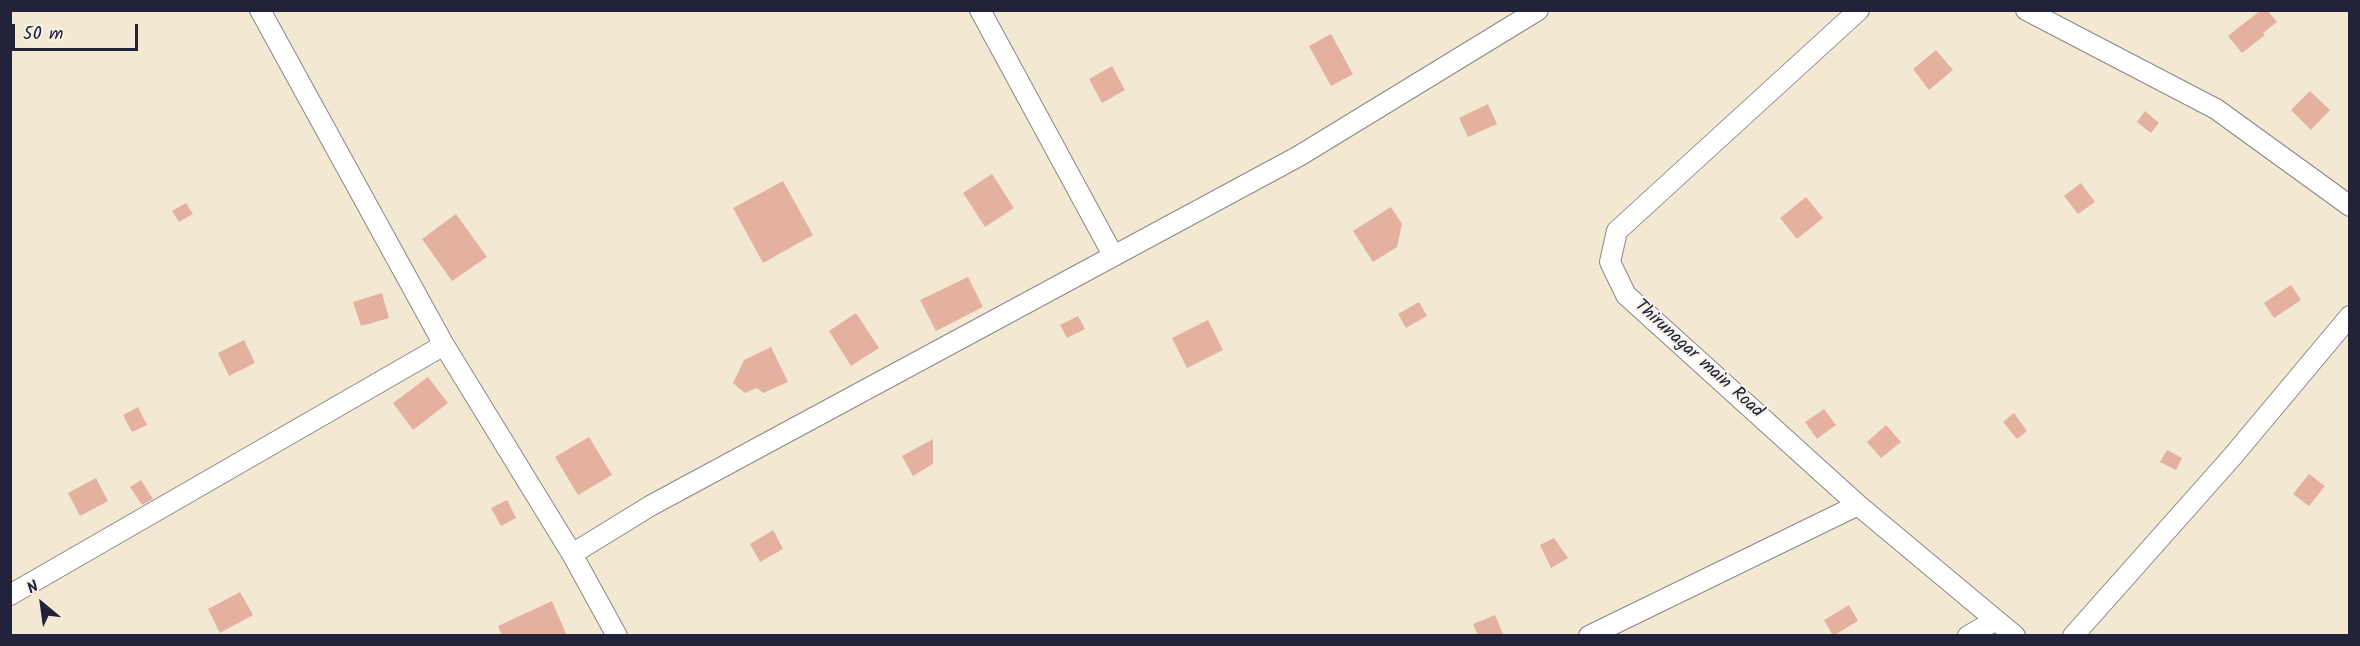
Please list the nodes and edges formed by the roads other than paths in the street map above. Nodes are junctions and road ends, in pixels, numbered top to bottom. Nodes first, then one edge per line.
1 (980, 10) edge
2 (1538, 10) edge
3 (1859, 10) edge
4 (2026, 10) edge
5 (268, 13) edge
6 (2349, 206) edge
7 (1113, 255) junction
8 (2349, 316) edge
9 (444, 345) junction
10 (1858, 505) junction
11 (572, 554) junction
12 (10, 595) edge
13 (1996, 620) junction
14 (617, 636) edge
15 (1588, 636) edge
16 (1968, 636) edge
17 (2015, 636) edge
18 (2073, 636) edge

1 - 7 street
2 - 7 street
3 - 10 street, Thirunagar main Road
4 - 6 street
5 - 9 street
7 - 11 street
8 - 18 street
9 - 11 street
9 - 12 street
10 - 13 street, Thirunagar main Road
10 - 15 street
11 - 14 street
13 - 16 street
13 - 17 street, Thirunagar main Road

